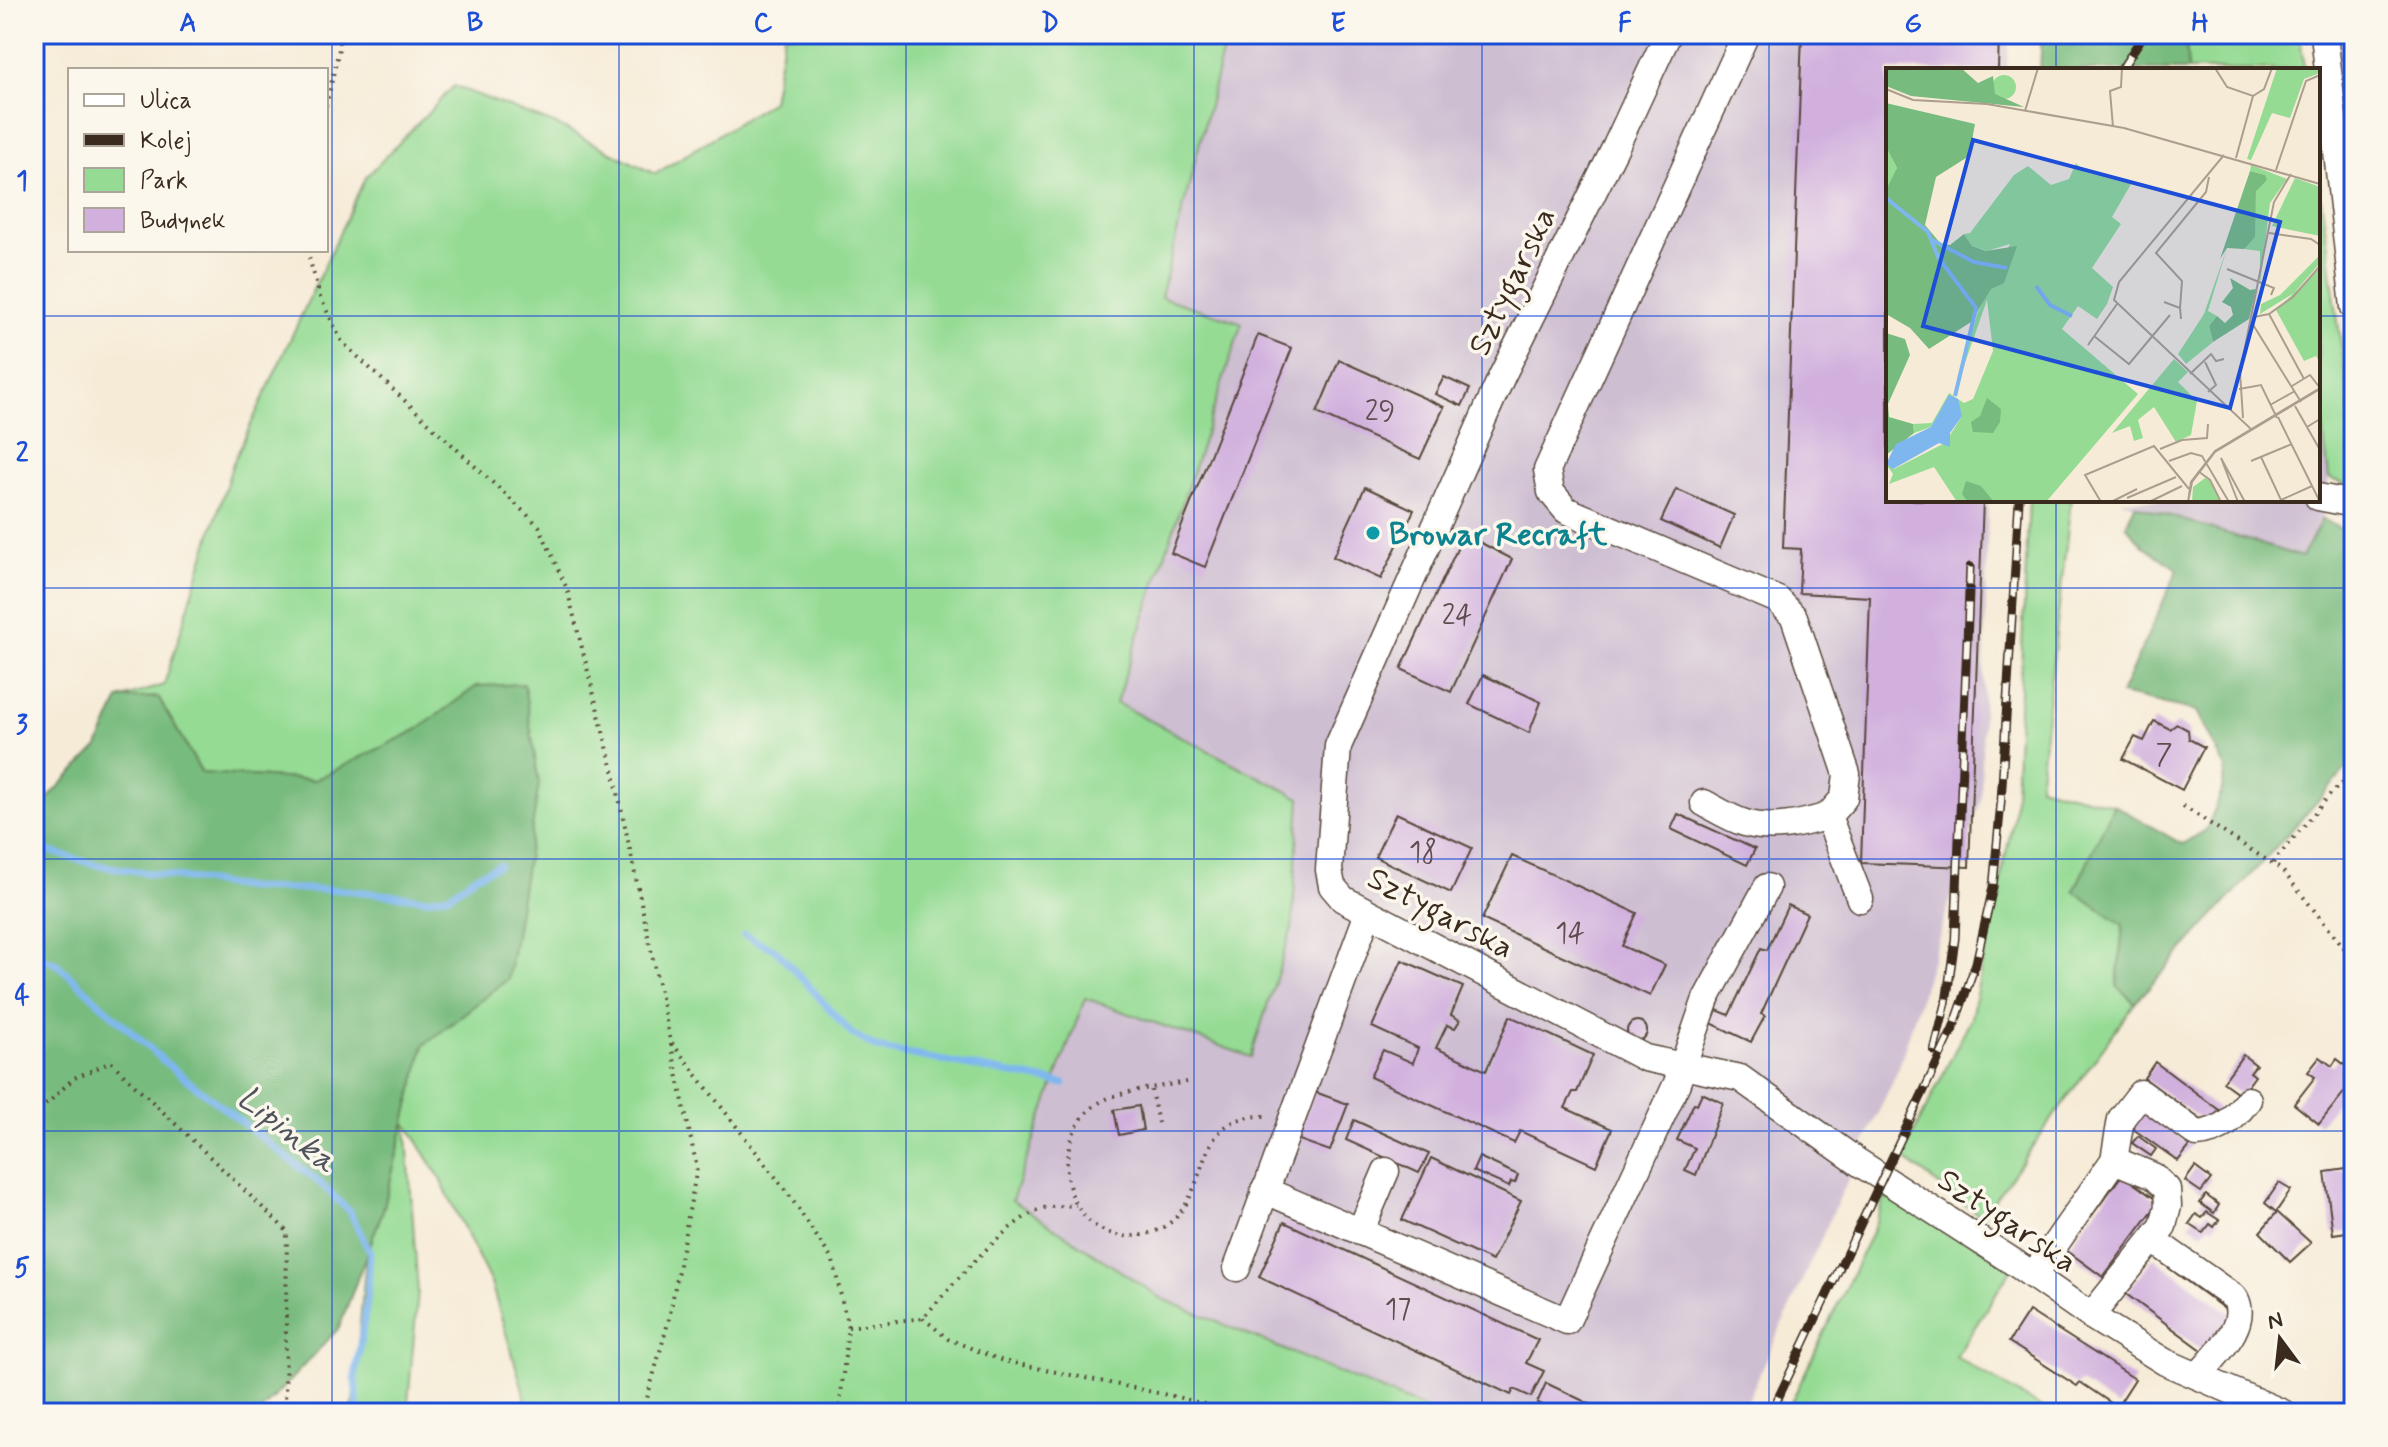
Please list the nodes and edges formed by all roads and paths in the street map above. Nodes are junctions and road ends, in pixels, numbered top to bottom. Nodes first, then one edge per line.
1 (337, 34) edge
2 (1668, 34) edge
3 (1746, 34) edge
4 (2324, 34) edge
5 (328, 97) edge
6 (2344, 102) edge
7 (2349, 209) edge
8 (308, 252) edge
9 (2354, 307) edge
10 (2320, 497) edge
11 (2354, 504) edge
12 (2354, 774) edge
13 (1704, 803) dead end
14 (2183, 806) dead end
15 (1828, 816) junction
16 (2273, 863) junction
17 (1767, 887) dead end
18 (1860, 899) dead end
19 (1368, 913) junction
20 (2354, 960) edge
21 (670, 1040) junction
22 (1682, 1065) junction
23 (1186, 1082) dead end
24 (1151, 1090) junction
25 (2248, 1100) dead end
26 (34, 1116) edge
27 (1289, 1121) junction
28 (1158, 1123) dead end
29 (2114, 1160) junction
30 (1386, 1171) dead end
31 (1264, 1190) junction
32 (1076, 1205) junction
33 (1360, 1232) junction
34 (2153, 1240) junction
35 (1237, 1268) dead end
36 (2033, 1276) junction
37 (2091, 1316) junction
38 (923, 1318) junction
39 (848, 1327) junction
40 (2198, 1376) junction
41 (1229, 1412) edge
42 (285, 1413) edge
43 (643, 1413) edge
44 (839, 1413) edge
45 (1238, 1413) edge
46 (2283, 1413) edge

1 - 5 path
2 - 19 street, Sztygarska
3 - 15 street
4 - 6 street
6 - 7 street
7 - 9 street
8 - 21 path
10 - 11 street
12 - 16 path
13 - 15 street
14 - 16 path
15 - 18 street
16 - 20 path
17 - 22 street
19 - 22 street, Sztygarska
19 - 27 street
21 - 39 path
21 - 43 path
22 - 33 street
22 - 36 street, Sztygarska
23 - 24 path
24 - 28 path
24 - 32 path
25 - 29 street
26 - 42 path
27 - 31 street
27 - 32 path
29 - 34 street
29 - 36 street
30 - 33 street
31 - 33 street
31 - 35 street
32 - 38 path
34 - 37 street
34 - 40 street
36 - 37 street, Sztygarska
37 - 40 street, Sztygarska
38 - 39 path
38 - 41 path
39 - 44 path
40 - 46 street, Sztygarska
41 - 45 path

